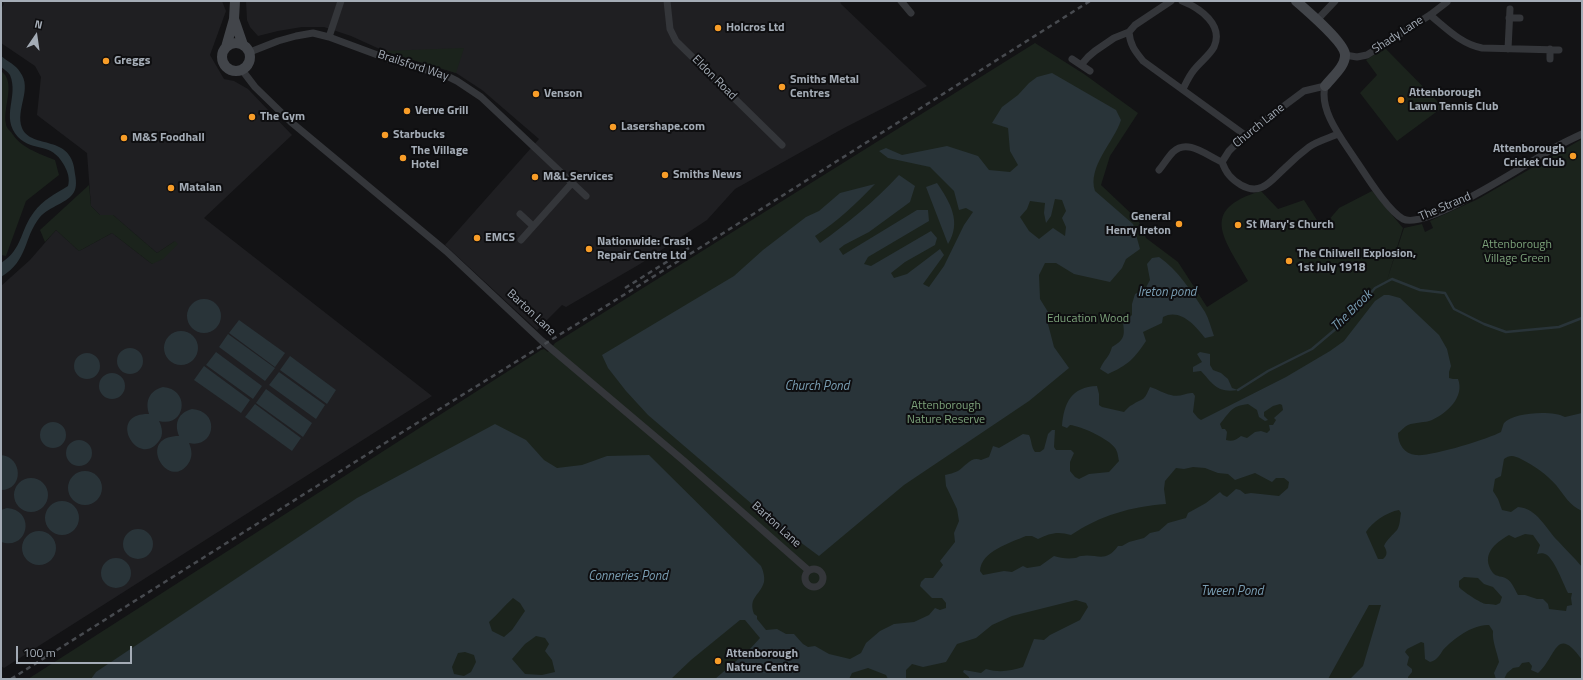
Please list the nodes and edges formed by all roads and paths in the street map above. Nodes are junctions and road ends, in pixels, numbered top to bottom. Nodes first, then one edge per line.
1 (234, 1) edge
2 (341, 1) edge
3 (667, 1) edge
4 (901, 1) edge
5 (1171, 1) edge
6 (1182, 1) edge
7 (1296, 1) edge
8 (1335, 1) edge
9 (1447, 2) dead end
10 (1510, 9) dead end
11 (912, 13) dead end
12 (1430, 15) junction
13 (1509, 18) junction
14 (1520, 18) dead end
15 (234, 19) junction
16 (1317, 20) junction
17 (1129, 32) junction
18 (329, 37) junction
19 (226, 47) junction
20 (247, 48) junction
21 (1508, 49) junction
22 (1550, 49) junction
23 (1559, 50) dead end
24 (1345, 55) junction
25 (1072, 59) dead end
26 (1550, 59) dead end
27 (1082, 66) junction
28 (242, 70) junction
29 (1090, 71) dead end
30 (1325, 86) junction
31 (1183, 89) junction
32 (1338, 134) junction
33 (1582, 134) edge
34 (1245, 135) junction
35 (782, 145) dead end
36 (1222, 162) junction
37 (1159, 170) dead end
38 (572, 183) junction
39 (586, 196) dead end
40 (520, 214) dead end
41 (533, 226) junction
42 (521, 240) dead end
43 (808, 570) dead end

1 - 15 street
2 - 18 street
3 - 35 street, Eldon Road
4 - 11 street
5 - 17 street
6 - 31 street
7 - 16 street
8 - 16 street
9 - 12 street, Shady Lane
10 - 13 street
12 - 21 street
12 - 24 street, Shady Lane
13 - 14 street
13 - 21 street
15 - 19 street
15 - 20 street
16 - 24 street
17 - 27 street
17 - 31 street
18 - 20 street, Brailsford Way
18 - 38 street, Brailsford Way
19 - 20 street
19 - 28 street
20 - 28 street
21 - 22 street
22 - 23 street
22 - 26 street
24 - 30 street
25 - 27 street
27 - 29 street
28 - 43 street, Barton Lane
30 - 32 street, The Strand
30 - 34 street, Church Lane
31 - 34 street
32 - 33 street, The Strand
32 - 36 street
34 - 36 street, Church Lane
36 - 37 street
38 - 39 street, Brailsford Way
38 - 41 street
40 - 41 street
41 - 42 street

